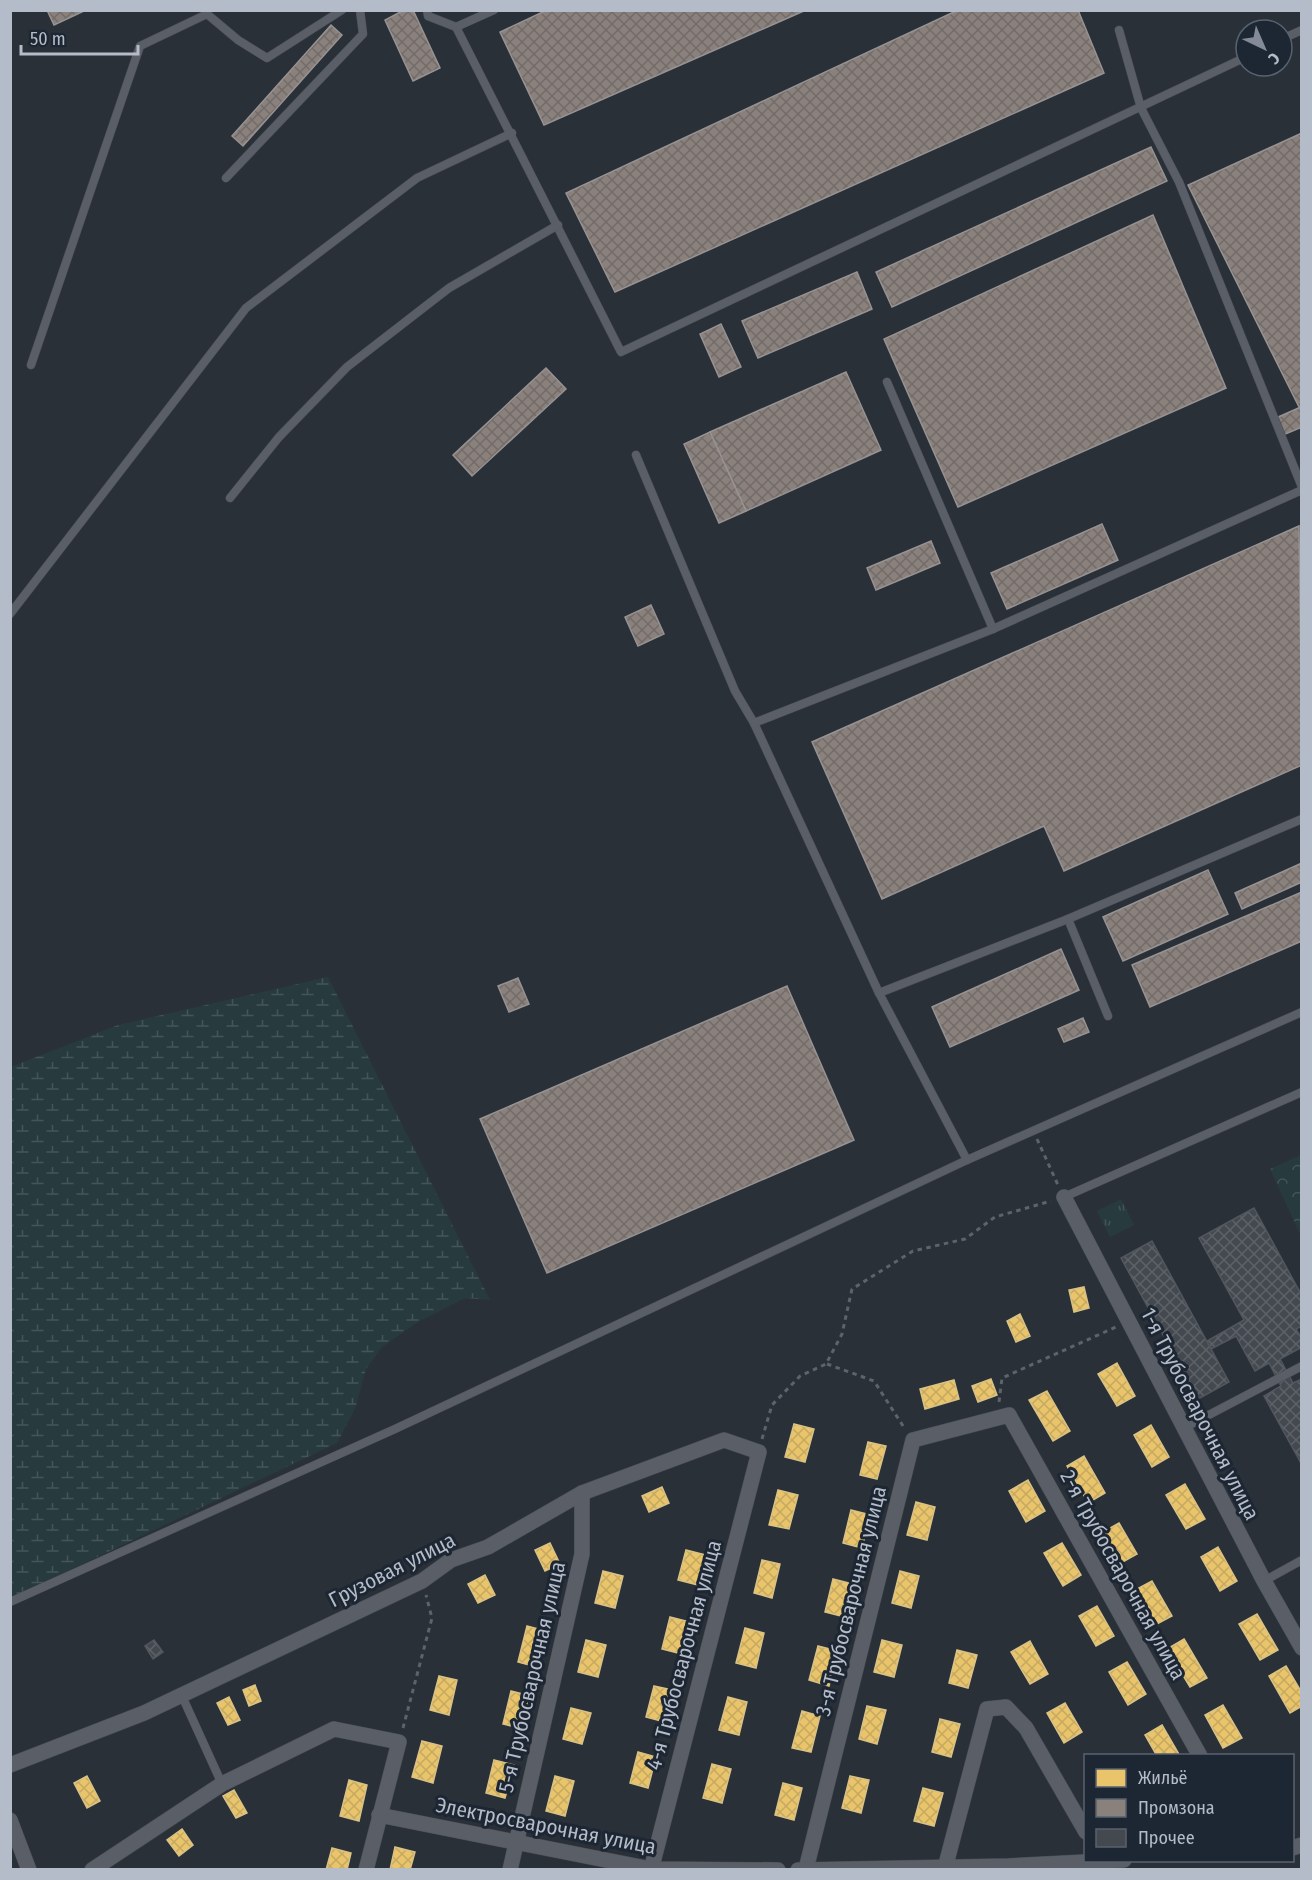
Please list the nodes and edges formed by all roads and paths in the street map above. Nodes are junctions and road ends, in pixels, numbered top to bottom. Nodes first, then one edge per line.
1 (342, 10) edge
2 (360, 10) edge
3 (427, 10) edge
4 (494, 10) edge
5 (456, 27) junction
6 (1119, 30) dead end
7 (1234, 63) edge
8 (1141, 108) junction
9 (512, 133) junction
10 (226, 178) dead end
11 (558, 225) junction
12 (31, 365) dead end
13 (887, 382) dead end
14 (636, 455) dead end
15 (1302, 489) edge
16 (230, 498) dead end
17 (10, 614) edge
18 (993, 629) junction
19 (754, 723) junction
20 (1302, 819) edge
21 (1068, 919) junction
22 (879, 993) junction
23 (1302, 1012) edge
24 (1108, 1016) dead end
25 (1302, 1092) edge
26 (1033, 1131) junction
27 (967, 1160) junction
28 (1055, 1177) dead end
29 (1064, 1197) junction
30 (1129, 1321) junction
31 (826, 1364) junction
32 (1302, 1366) edge
33 (1003, 1416) junction
34 (1184, 1428) junction
35 (913, 1440) junction
36 (759, 1452) junction
37 (582, 1493) junction
38 (1302, 1560) edge
39 (422, 1581) junction
40 (1264, 1581) junction
41 (10, 1602) edge
42 (1302, 1648) edge
43 (182, 1696) junction
44 (399, 1742) junction
45 (1199, 1754) edge
46 (10, 1765) edge
47 (222, 1784) junction
48 (379, 1815) junction
49 (10, 1820) edge
50 (1084, 1829) edge
51 (517, 1842) junction
52 (1089, 1862) edge
53 (945, 1868) junction
54 (1008, 1868) edge
55 (29, 1869) edge
56 (92, 1869) edge
57 (366, 1869) edge
58 (510, 1869) edge
59 (651, 1869) edge
60 (672, 1869) edge
61 (778, 1869) edge
62 (798, 1869) edge
63 (806, 1869) edge
64 (874, 1869) edge
65 (928, 1869) edge

1 - 12 lane
2 - 10 lane
3 - 5 lane
4 - 5 lane
5 - 9 lane
6 - 8 lane
7 - 8 lane
8 - 11 lane
8 - 15 lane
9 - 11 lane
9 - 17 lane
11 - 16 lane
13 - 18 lane
14 - 19 lane
15 - 18 lane
18 - 19 lane
19 - 22 lane
20 - 21 lane
21 - 22 lane
21 - 24 lane
22 - 27 lane
23 - 26 lane
25 - 29 lane
26 - 27 lane
26 - 28 path
27 - 41 lane
29 - 30 street, 1-я Трубосварочная улица
29 - 31 path
30 - 33 path
30 - 34 street, 1-я Трубосварочная улица
31 - 35 path
31 - 36 path
32 - 34 lane
33 - 35 street
33 - 45 street, 2-я Трубосварочная улица
34 - 40 street, 1-я Трубосварочная улица
35 - 63 street, 3-я Трубосварочная улица
36 - 37 street, Грузовая улица
36 - 59 street, 4-я Трубосварочная улица
37 - 39 street, Грузовая улица
37 - 51 street, 5-я Трубосварочная улица
38 - 40 lane
39 - 43 street, Грузовая улица
39 - 44 path
40 - 42 street, 1-я Трубосварочная улица
43 - 46 street, Грузовая улица
43 - 47 lane
44 - 47 street
44 - 48 street
47 - 56 street
48 - 51 street, Электросварочная улица
48 - 57 street
49 - 55 street
50 - 53 street
51 - 58 street, 5-я Трубосварочная улица
51 - 59 street, Электросварочная улица
52 - 54 street
53 - 54 street
53 - 65 street
59 - 60 street, Электросварочная улица
60 - 61 street, Электросварочная улица
62 - 63 street
63 - 64 street
64 - 65 street

